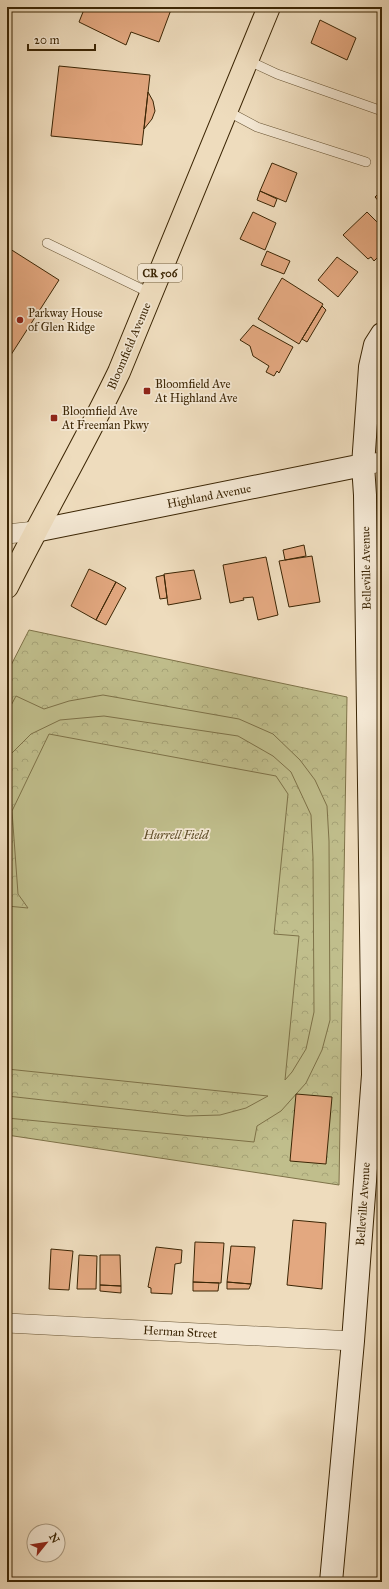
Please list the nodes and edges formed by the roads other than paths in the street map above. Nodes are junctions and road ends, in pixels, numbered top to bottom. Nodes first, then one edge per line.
1 (269, 7) edge
2 (247, 60) junction
3 (227, 111) junction
4 (382, 111) edge
5 (366, 162) dead end
6 (46, 243) dead end
7 (152, 294) junction
8 (382, 334) edge
9 (372, 463) edge
10 (35, 531) junction
11 (7, 534) edge
12 (7, 587) edge
13 (377, 1074) edge
14 (7, 1323) edge
15 (353, 1342) junction
16 (331, 1582) edge

1 - 2 main road, Bloomfield Avenue / CR 506
2 - 3 main road, Bloomfield Avenue / CR 506
2 - 4 lane
3 - 5 lane
3 - 7 main road, Bloomfield Avenue / CR 506
6 - 7 lane
7 - 10 main road, Bloomfield Avenue / CR 506
8 - 9 main road, Belleville Avenue
9 - 10 main road, Highland Avenue
9 - 13 main road, Belleville Avenue
10 - 11 street
10 - 12 main road, Bloomfield Avenue
13 - 15 main road, Belleville Avenue
14 - 15 street, Herman Street
15 - 16 main road, Belleville Avenue

